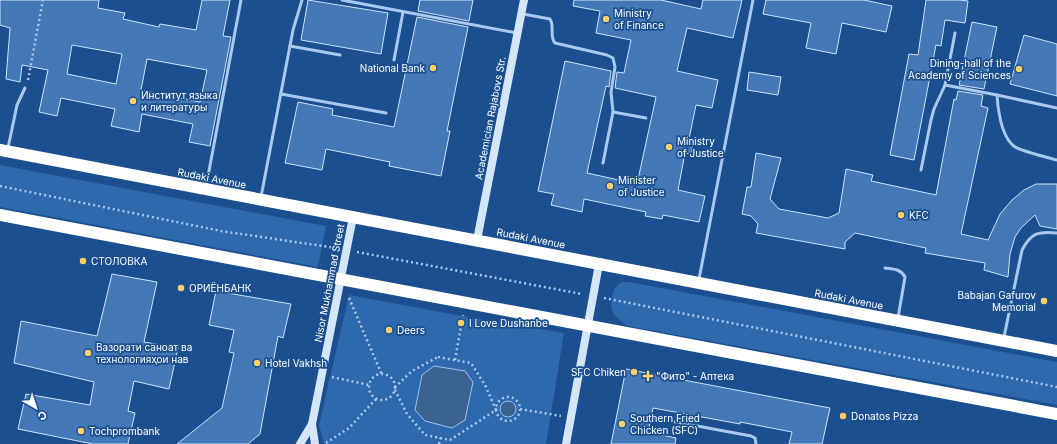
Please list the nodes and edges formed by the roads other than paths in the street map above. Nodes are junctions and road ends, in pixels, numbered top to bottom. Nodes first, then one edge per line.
1 (241, 0) edge
2 (302, 0) edge
3 (342, 0) edge
4 (524, 0) edge
5 (753, 0) edge
6 (403, 12) junction
7 (521, 13) junction
8 (517, 33) junction
9 (955, 33) dead end
10 (290, 46) junction
11 (340, 55) dead end
12 (394, 60) dead end
13 (945, 84) junction
14 (25, 88) road end
15 (281, 94) junction
16 (996, 95) junction
17 (1057, 108) edge
18 (613, 112) junction
19 (386, 113) dead end
20 (646, 118) dead end
21 (4, 151) edge
22 (1057, 160) edge
23 (603, 163) dead end
24 (921, 170) dead end
25 (206, 189) junction
26 (261, 199) junction
27 (0, 215) edge
28 (353, 217) junction
29 (1057, 233) edge
30 (477, 240) junction
31 (599, 264) junction
32 (885, 268) dead end
33 (340, 279) junction
34 (699, 282) junction
35 (898, 320) junction
36 (588, 326) junction
37 (1004, 340) junction
38 (1057, 351) edge
39 (1057, 414) edge
40 (665, 420) dead end
41 (312, 424) junction
42 (300, 444) edge
43 (315, 444) edge
44 (566, 444) edge
45 (756, 444) edge

1 - 25 lane
2 - 10 lane
3 - 6 lane
4 - 7 street, Academician Rajabovs Str.
5 - 34 lane
6 - 8 lane
6 - 12 lane
7 - 8 street, Academician Rajabovs Str.
7 - 18 lane
8 - 30 street, Academician Rajabovs Str.
9 - 13 lane
10 - 11 lane
10 - 15 lane
13 - 16 lane
13 - 24 lane
14 - 21 lane
15 - 19 lane
15 - 26 lane
16 - 17 lane
16 - 22 lane
18 - 20 lane
18 - 23 lane
21 - 25 highway, Rudaki Avenue
25 - 26 highway, Rudaki Avenue
26 - 28 highway, Rudaki Avenue
27 - 33 highway
28 - 30 highway, Rudaki Avenue
28 - 33 street, Nisor Mukhammad Street
29 - 37 lane
30 - 31 highway, Rudaki Avenue
31 - 34 highway, Rudaki Avenue
31 - 36 street
32 - 35 lane
33 - 36 highway
33 - 41 street, Nisor Mukhammad Street
34 - 35 highway, Rudaki Avenue
35 - 37 highway, Rudaki Avenue
36 - 39 highway
36 - 44 street
37 - 38 highway, Rudaki Avenue
40 - 45 lane
41 - 42 street, Nisor Mukhammad Street
41 - 43 street, Nisor Mukhammad Street

